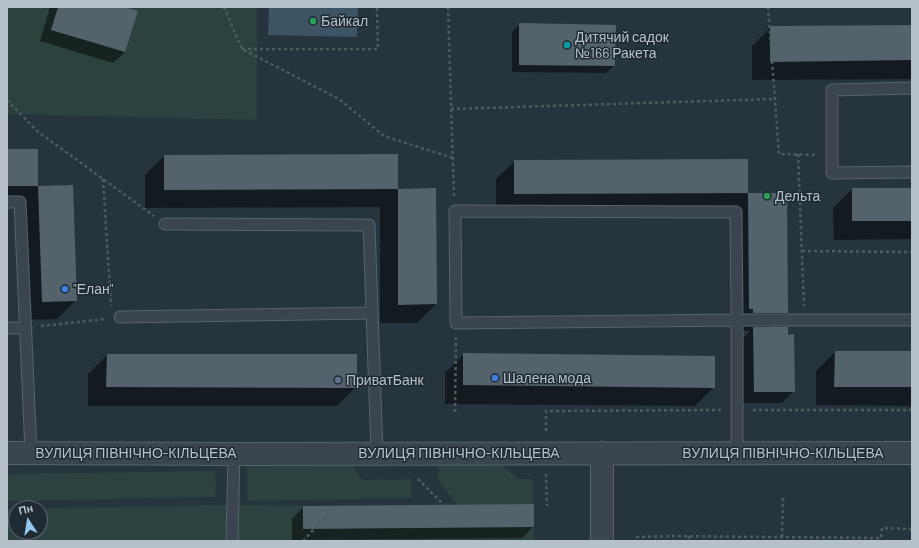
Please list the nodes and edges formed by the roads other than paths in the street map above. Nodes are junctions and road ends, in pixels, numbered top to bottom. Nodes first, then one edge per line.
1 (912, 88) edge
2 (912, 172) edge
3 (7, 202) edge
4 (165, 224) road end
5 (372, 313) junction
6 (116, 318) road end
7 (737, 320) junction
8 (912, 320) edge
9 (7, 328) edge
10 (26, 328) junction
11 (7, 452) edge
12 (31, 452) junction
13 (377, 453) junction
14 (602, 453) junction
15 (737, 453) junction
16 (912, 453) edge
17 (234, 454) junction
18 (232, 541) edge
19 (602, 541) edge

1 - 2 lane
3 - 10 lane
4 - 5 lane
5 - 6 lane
5 - 13 lane
7 - 7 lane
7 - 8 lane
7 - 15 lane
9 - 10 lane
10 - 12 lane
11 - 12 street, ВУЛИЦЯ ПІВНІЧНО-КІЛЬЦЕВА
12 - 17 street, ВУЛИЦЯ ПІВНІЧНО-КІЛЬЦЕВА
13 - 14 street, ВУЛИЦЯ ПІВНІЧНО-КІЛЬЦЕВА
13 - 17 street, ВУЛИЦЯ ПІВНІЧНО-КІЛЬЦЕВА
14 - 15 street, ВУЛИЦЯ ПІВНІЧНО-КІЛЬЦЕВА
14 - 19 street
15 - 16 street, ВУЛИЦЯ ПІВНІЧНО-КІЛЬЦЕВА
17 - 18 lane

